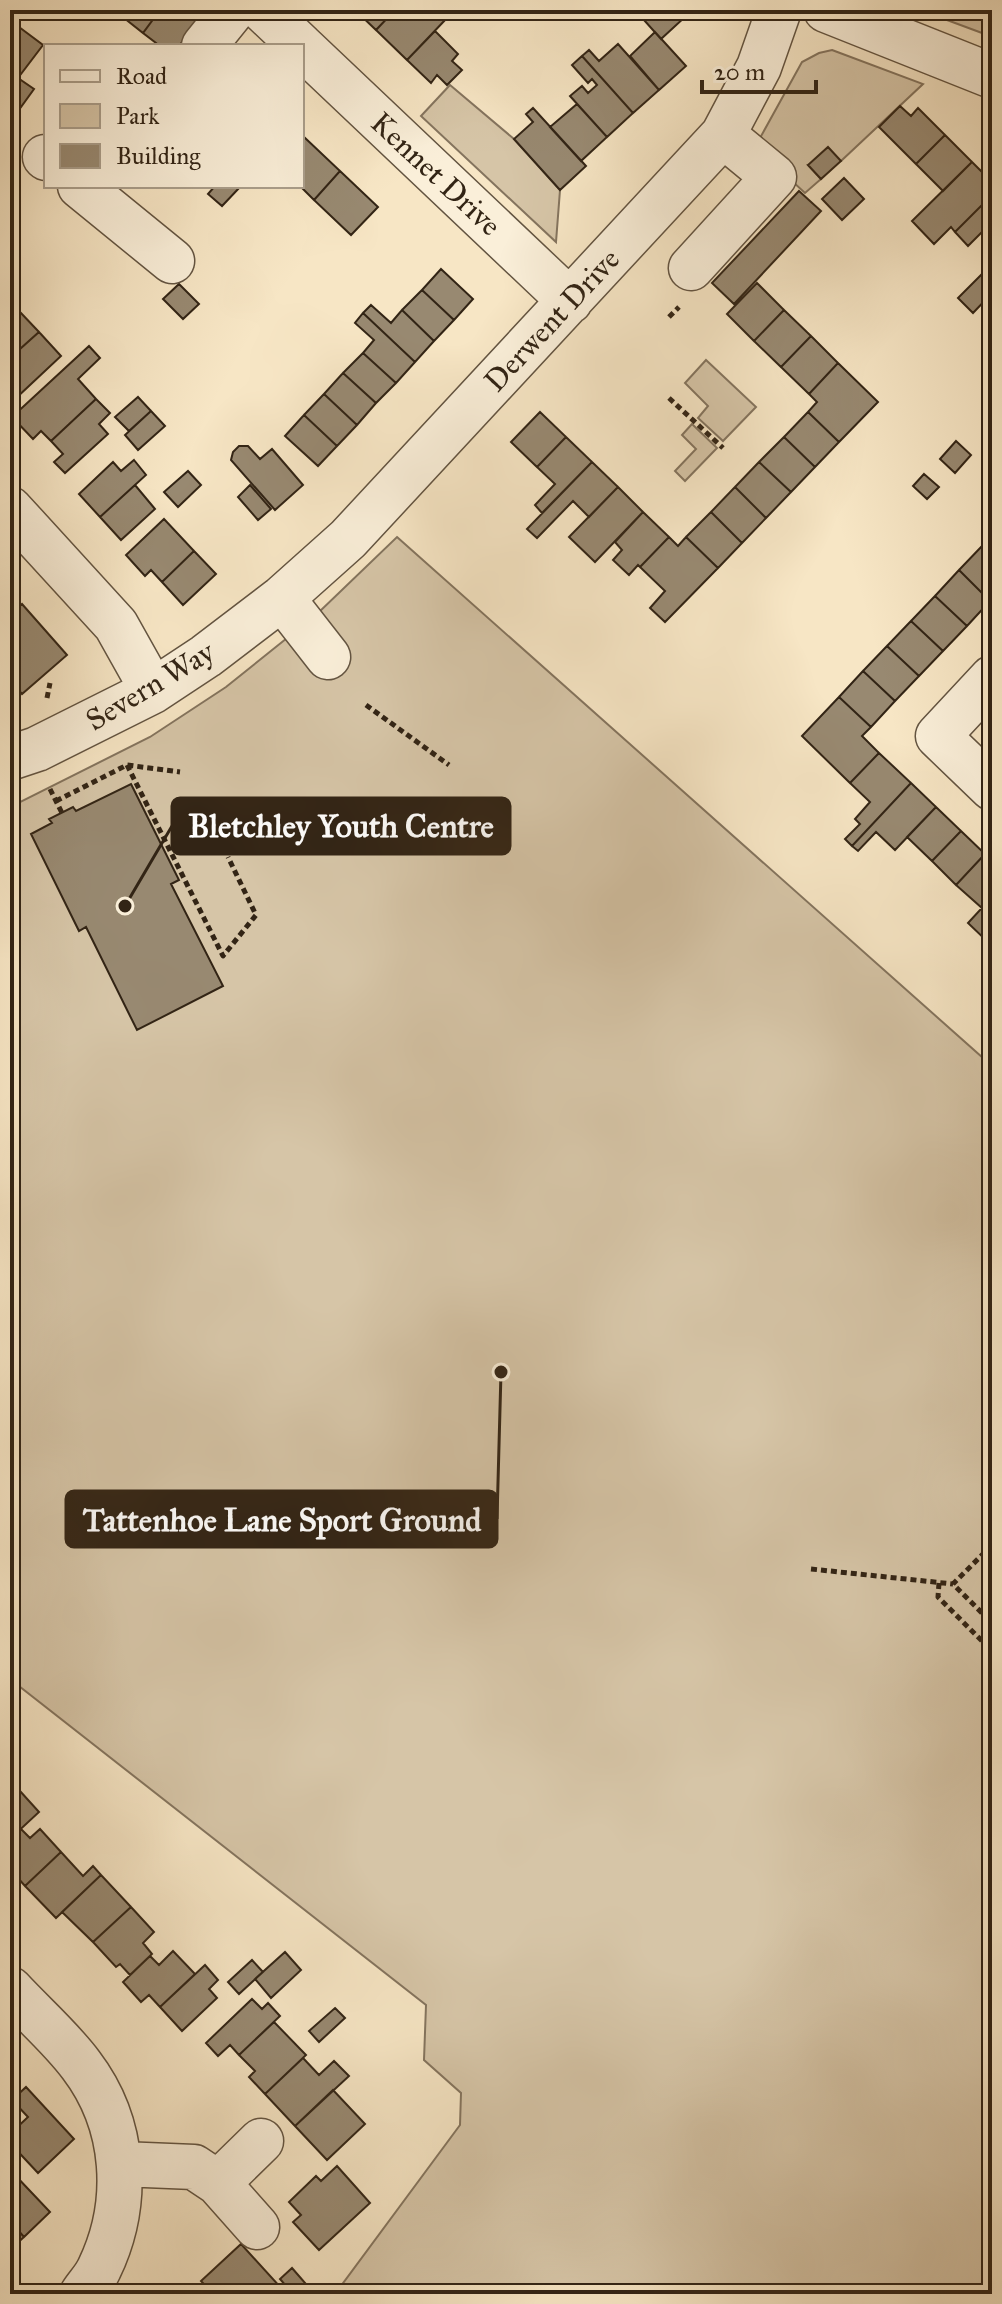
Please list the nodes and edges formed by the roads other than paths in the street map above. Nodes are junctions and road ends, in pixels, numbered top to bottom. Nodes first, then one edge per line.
1 (233, 10) edge
2 (263, 10) edge
3 (779, 10) edge
4 (826, 10) edge
5 (206, 44) edge
6 (298, 44) edge
7 (304, 50) edge
8 (992, 76) edge
9 (723, 135) junction
10 (94, 190) edge
11 (172, 261) dead end
12 (691, 268) dead end
13 (570, 301) junction
14 (10, 509) edge
15 (282, 598) junction
16 (328, 657) dead end
17 (992, 678) edge
18 (153, 691) junction
19 (10, 758) edge
20 (992, 788) edge
21 (10, 1989) edge
22 (261, 2141) dead end
23 (121, 2164) junction
24 (218, 2183) junction
25 (257, 2227) dead end
26 (82, 2294) edge

1 - 5 street
2 - 6 street, Kennet Drive
3 - 9 street, Derwent Drive
4 - 8 street
7 - 13 street, Kennet Drive
9 - 12 street
9 - 13 street, Derwent Drive
10 - 11 street
13 - 15 street, Derwent Drive
14 - 18 street
15 - 16 street
15 - 18 street, Severn Way
17 - 20 street
18 - 19 street, Severn Way
21 - 23 street
22 - 24 street
23 - 24 street
23 - 26 street
24 - 25 street

